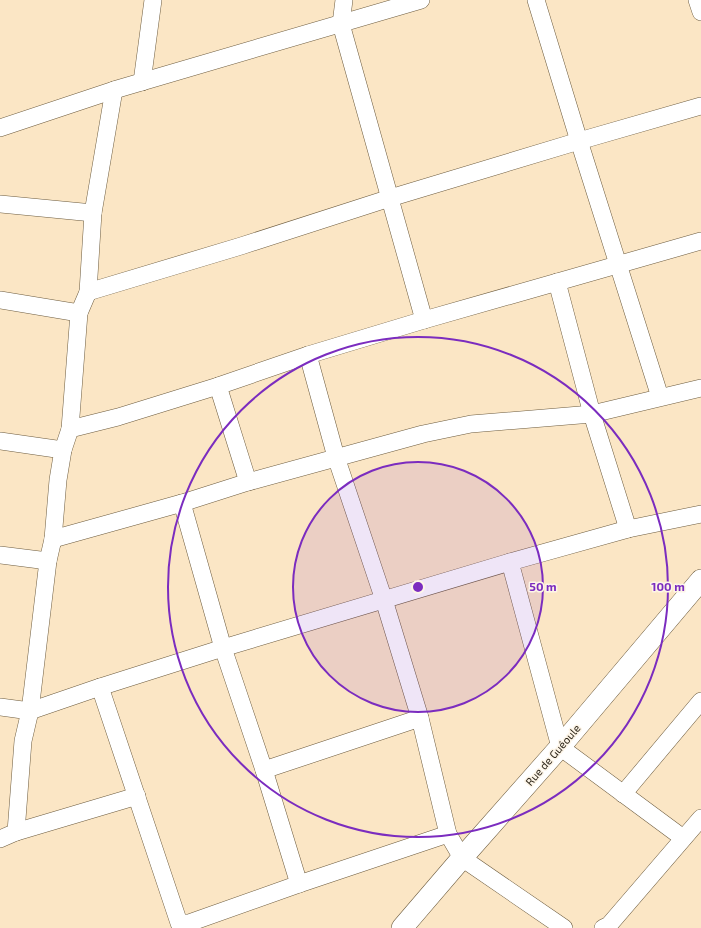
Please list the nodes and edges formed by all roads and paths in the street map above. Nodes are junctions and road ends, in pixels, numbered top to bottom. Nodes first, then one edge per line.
1 (153, 0) edge
2 (344, 0) edge
3 (421, 0) edge
4 (536, 0) edge
5 (697, 0) edge
6 (701, 12) edge
7 (341, 24) junction
8 (142, 82) junction
9 (114, 90) junction
10 (701, 106) edge
11 (0, 128) edge
12 (579, 141) junction
13 (390, 198) junction
14 (0, 204) edge
15 (93, 213) junction
16 (701, 241) edge
17 (618, 264) junction
18 (557, 282) junction
19 (88, 292) junction
20 (0, 300) edge
21 (79, 313) junction
22 (424, 320) junction
23 (308, 355) junction
24 (218, 386) junction
25 (701, 388) edge
26 (660, 397) junction
27 (592, 414) junction
28 (70, 429) junction
29 (0, 442) edge
30 (63, 450) junction
31 (336, 457) junction
32 (248, 482) junction
33 (182, 503) junction
34 (701, 514) edge
35 (628, 529) junction
36 (53, 540) junction
37 (0, 555) edge
38 (48, 561) junction
39 (510, 562) junction
40 (701, 580) edge
41 (384, 600) junction
42 (224, 648) junction
43 (100, 687) junction
44 (701, 701) edge
45 (0, 708) edge
46 (30, 711) junction
47 (420, 718) junction
48 (560, 748) junction
49 (264, 770) junction
50 (623, 794) junction
51 (137, 796) junction
52 (701, 818) edge
53 (16, 832) junction
54 (448, 834) junction
55 (683, 838) junction
56 (0, 839) edge
57 (462, 858) junction
58 (298, 884) junction
59 (402, 928) edge
60 (564, 928) edge
61 (603, 928) edge

1 - 8 street
2 - 7 street
3 - 7 street
4 - 12 street
5 - 6 street
7 - 8 street
7 - 13 street
8 - 9 street
9 - 11 street
9 - 15 street
10 - 12 street
12 - 13 street
12 - 17 street
13 - 19 street
13 - 22 street
14 - 15 street
15 - 19 street
16 - 17 street
17 - 18 street
17 - 26 street
18 - 22 street
18 - 27 street
19 - 21 street
20 - 21 street
21 - 28 street
22 - 23 street
23 - 24 street
23 - 31 street
24 - 28 street
24 - 32 street
25 - 26 street
26 - 27 street
27 - 31 street
27 - 35 street
28 - 30 street
29 - 30 street
30 - 36 street
31 - 32 street
31 - 41 street
32 - 33 street
33 - 36 street
33 - 42 street
34 - 35 street
35 - 39 street
36 - 38 street
37 - 38 street
38 - 46 street
39 - 41 street
39 - 48 street
40 - 48 main road, Rue de Guéoule
41 - 42 street
41 - 47 street
42 - 43 street
42 - 49 street
43 - 46 street
43 - 51 street
44 - 50 street
45 - 46 street
46 - 53 street
47 - 49 street
47 - 54 street
48 - 50 street
48 - 57 main road, Rue de Guéoule
49 - 58 street
50 - 55 street
51 - 53 street
51 - 58 street
52 - 55 street
53 - 56 street
54 - 57 street
54 - 58 street
55 - 61 street
57 - 59 main road, Rue de Guéoule
57 - 60 street

